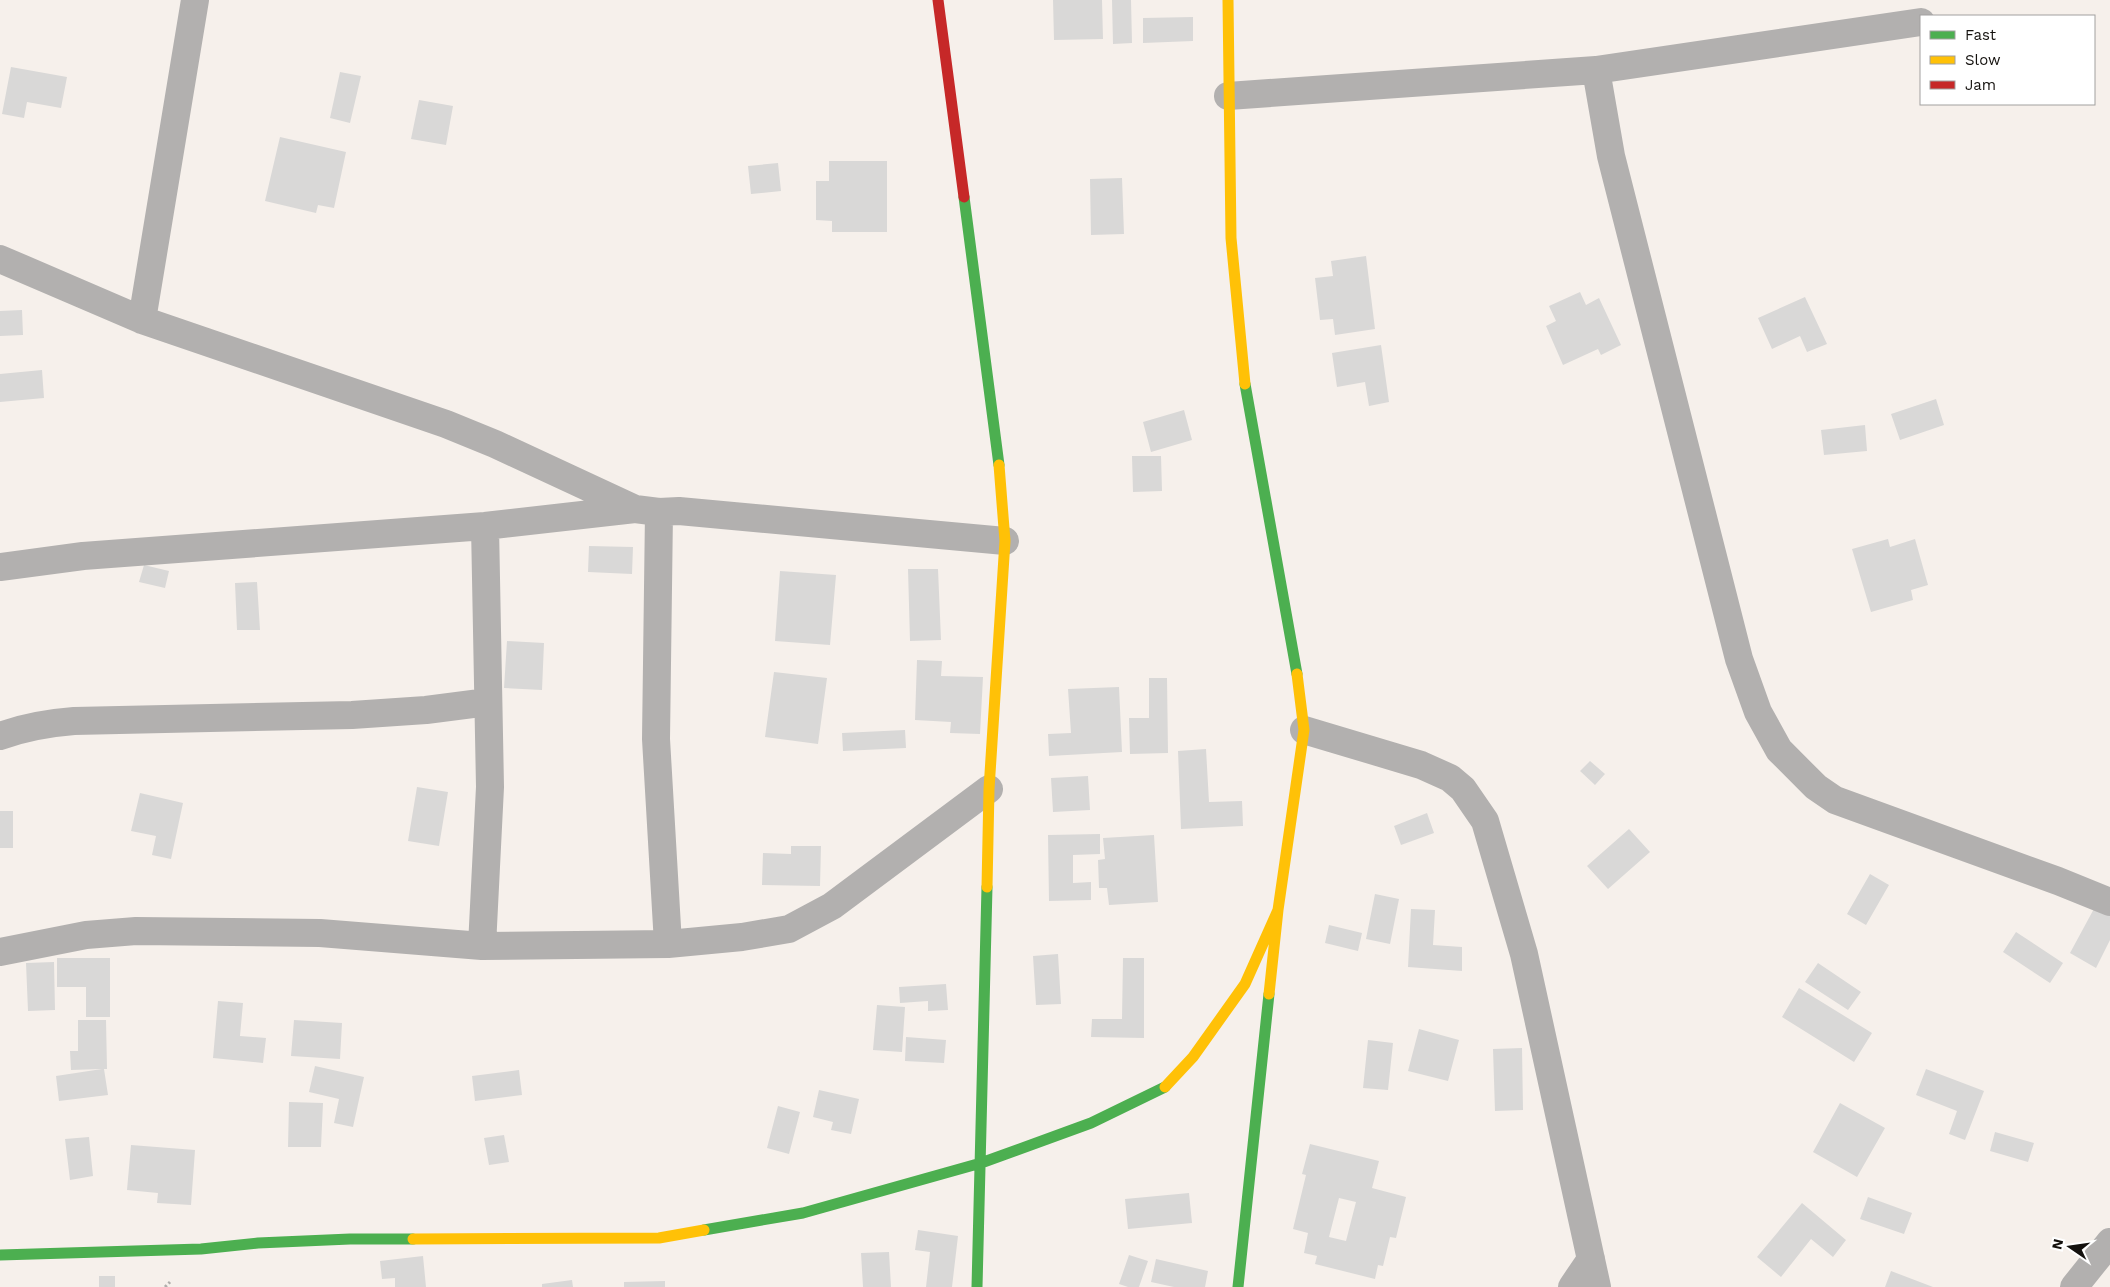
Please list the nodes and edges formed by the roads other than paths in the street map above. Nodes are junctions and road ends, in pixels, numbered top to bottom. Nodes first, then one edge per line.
1 (195, 0) edge
2 (938, 0) edge
3 (1228, 0) edge
4 (1920, 22) edge
5 (1596, 70) junction
6 (1228, 96) junction
7 (0, 259) edge
8 (142, 320) junction
9 (647, 511) junction
10 (485, 526) junction
11 (1005, 541) junction
12 (0, 567) edge
13 (488, 702) junction
14 (1304, 730) junction
15 (0, 736) edge
16 (989, 789) junction
17 (2110, 902) edge
18 (1278, 910) junction
19 (668, 944) junction
20 (482, 946) junction
21 (0, 952) edge
22 (981, 1163) junction
23 (2110, 1242) edge
24 (0, 1255) edge
25 (1591, 1259) junction
26 (977, 1287) edge
27 (1238, 1287) edge
28 (1572, 1287) edge
29 (1597, 1287) edge
30 (2074, 1287) edge

1 - 8 street
2 - 11 street
3 - 6 street
4 - 5 street
5 - 6 street
5 - 17 street
6 - 14 street
7 - 8 street
8 - 9 street
9 - 10 street
9 - 11 street
9 - 19 street
10 - 12 street
10 - 13 street
11 - 16 street
13 - 15 street
13 - 20 street
14 - 18 street
14 - 25 street
16 - 19 street
16 - 22 street
18 - 22 street
18 - 27 street
19 - 20 street
20 - 21 street
22 - 24 street
22 - 26 street
23 - 30 street
25 - 28 street
25 - 29 street

